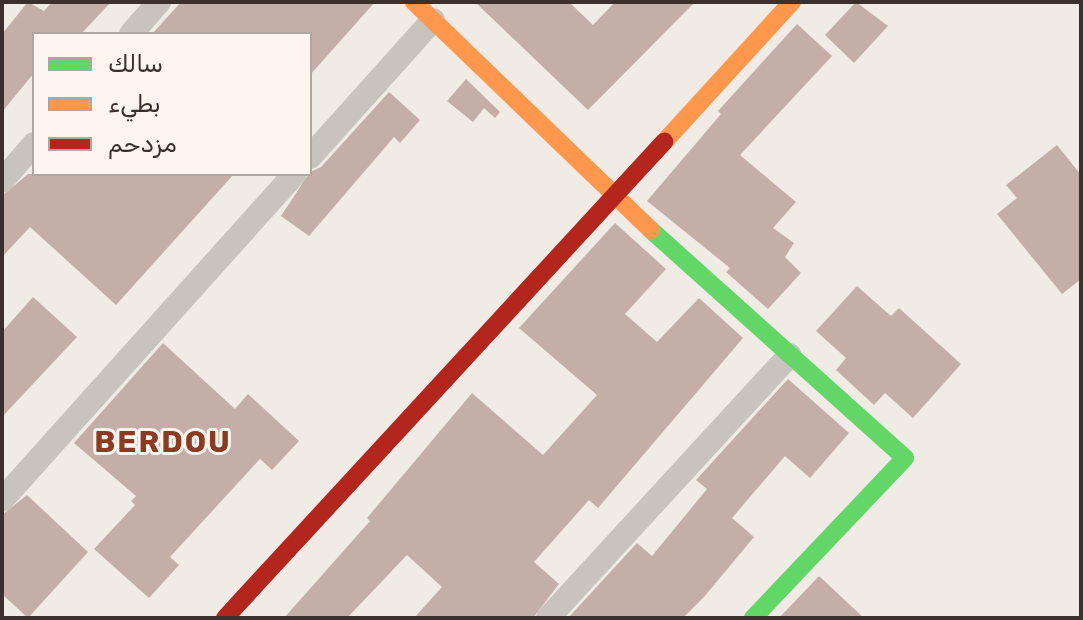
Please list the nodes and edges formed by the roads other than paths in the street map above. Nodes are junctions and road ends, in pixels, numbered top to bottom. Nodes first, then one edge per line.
1 (159, 2) edge
2 (414, 2) edge
3 (792, 2) edge
4 (433, 20) junction
5 (133, 32) edge
6 (32, 146) edge
7 (312, 155) edge
8 (293, 176) edge
9 (2, 181) edge
10 (613, 196) junction
11 (790, 355) junction
12 (2, 500) edge
13 (225, 618) edge
14 (548, 618) edge
15 (753, 618) edge

1 - 5 street
2 - 4 street
3 - 10 street
4 - 7 street
4 - 10 street
6 - 9 street
8 - 12 street
10 - 11 street
10 - 13 street
11 - 14 street
11 - 15 street

